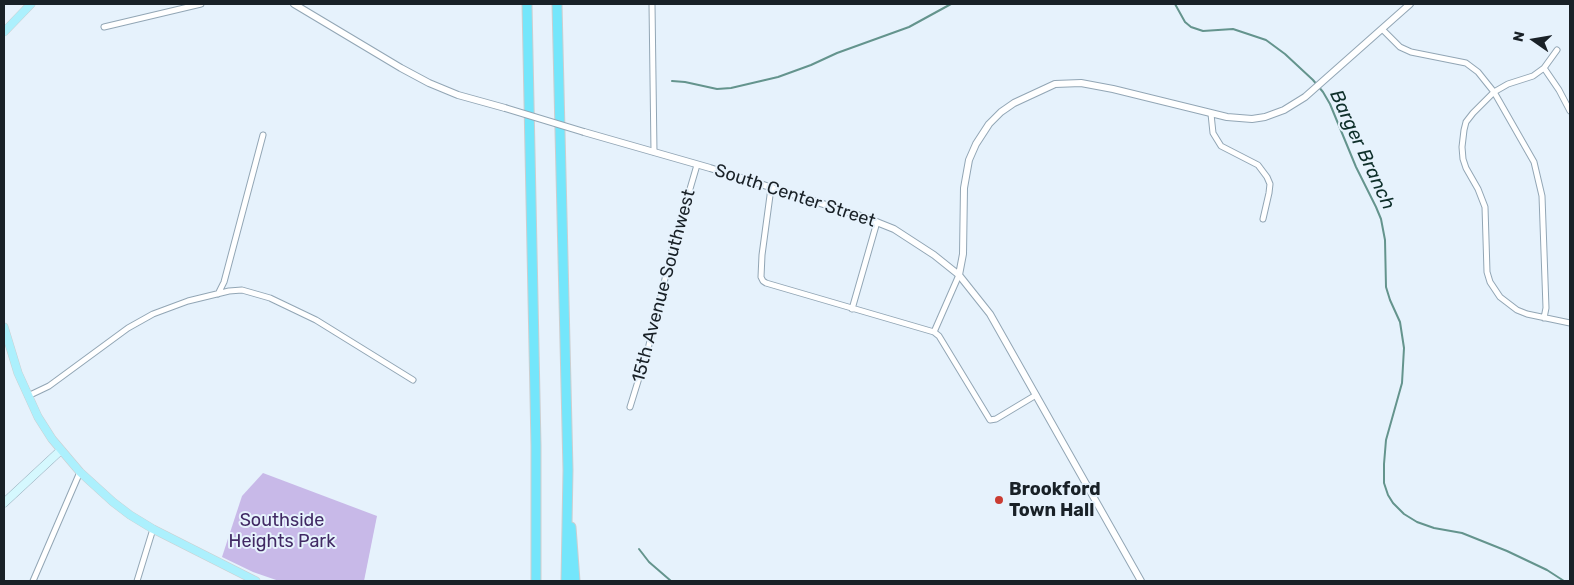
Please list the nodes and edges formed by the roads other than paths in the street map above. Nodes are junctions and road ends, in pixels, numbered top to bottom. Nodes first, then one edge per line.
1 (31, 4) edge
2 (202, 4) edge
3 (294, 4) edge
4 (527, 4) edge
5 (557, 4) edge
6 (652, 4) edge
7 (1410, 4) edge
8 (104, 27) dead end
9 (1382, 29) junction
10 (4, 32) edge
11 (1558, 50) dead end
12 (1544, 68) junction
13 (1494, 92) junction
14 (1570, 111) edge
15 (1211, 114) junction
16 (263, 135) dead end
17 (654, 152) junction
18 (697, 165) junction
19 (770, 188) junction
20 (1263, 219) dead end
21 (877, 222) junction
22 (959, 275) junction
23 (218, 294) junction
24 (852, 308) junction
25 (1544, 318) junction
26 (1570, 323) edge
27 (4, 327) edge
28 (934, 332) junction
29 (414, 380) dead end
30 (1036, 395) junction
31 (28, 396) junction
32 (630, 408) dead end
33 (61, 450) junction
34 (80, 472) junction
35 (567, 495) junction
36 (4, 503) edge
37 (153, 529) junction
38 (33, 581) edge
39 (137, 581) edge
40 (256, 581) edge
41 (536, 581) edge
42 (566, 581) edge
43 (575, 581) edge
44 (1141, 581) edge

1 - 10 main road
2 - 8 street
3 - 17 street, South Center Street, bridge
4 - 41 highway
5 - 35 highway
6 - 17 street
7 - 9 street
9 - 13 street
9 - 15 street
11 - 12 street
12 - 13 street
12 - 14 street
13 - 25 street
13 - 25 street
15 - 20 street
15 - 22 street
16 - 23 street
17 - 18 street, South Center Street
18 - 19 street, South Center Street
18 - 32 street, 15th Avenue Southwest
19 - 21 street, South Center Street
19 - 24 street
21 - 22 street, South Center Street
21 - 24 street
22 - 28 street
22 - 30 street, South Center Street
23 - 29 street
23 - 31 street
24 - 28 street
25 - 26 street
27 - 31 main road
28 - 30 street
30 - 44 street, South Center Street
31 - 33 main road
33 - 34 main road
33 - 36 main road
34 - 37 main road
34 - 38 street
35 - 42 highway
35 - 43 highway
37 - 39 street
37 - 40 main road

